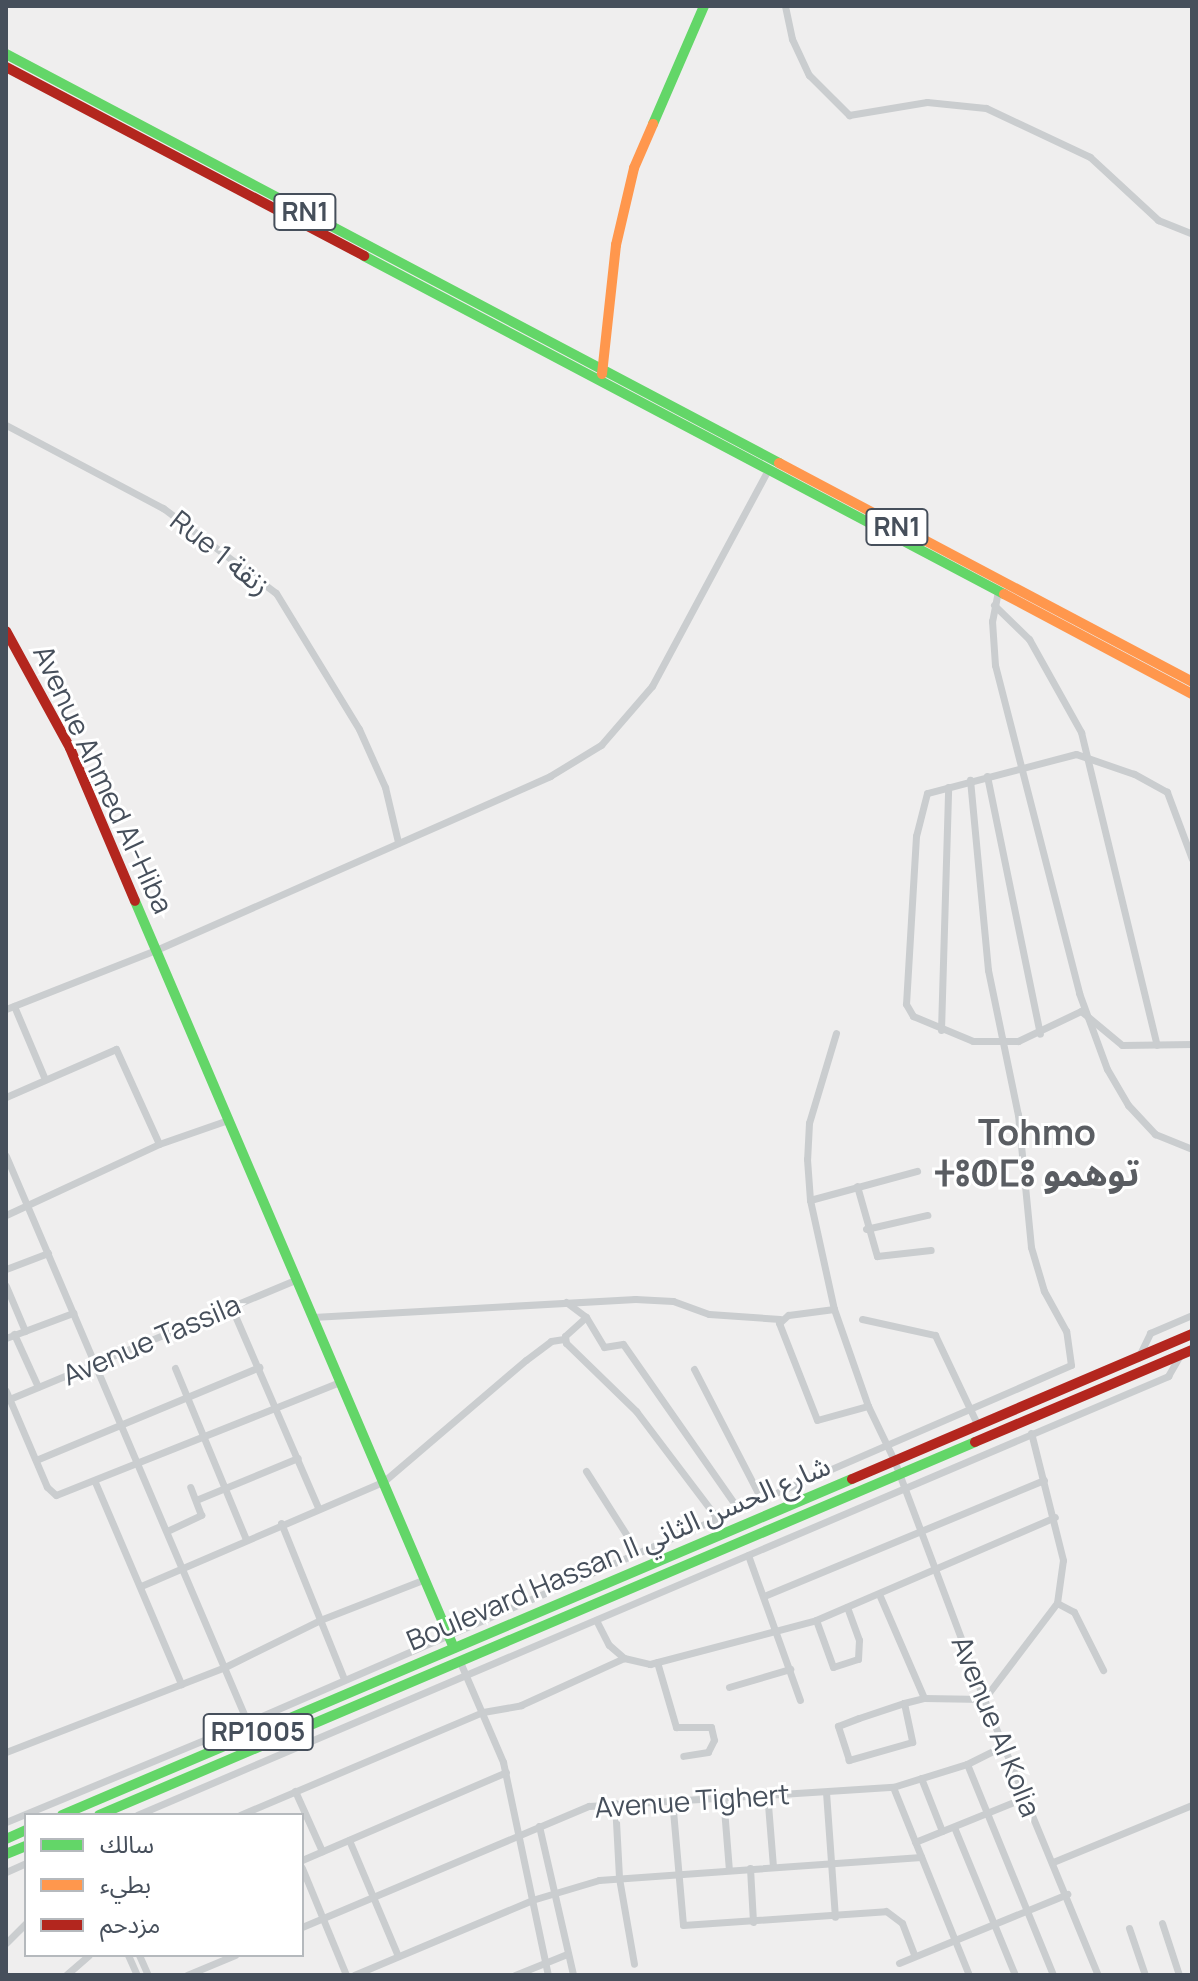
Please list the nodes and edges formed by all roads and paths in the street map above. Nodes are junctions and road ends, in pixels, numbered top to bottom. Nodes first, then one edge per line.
1 (704, 6) edge
2 (785, 6) edge
3 (6, 54) edge
4 (6, 67) edge
5 (1192, 234) edge
6 (601, 376) junction
7 (6, 425) edge
8 (768, 470) junction
9 (998, 591) junction
10 (994, 605) junction
11 (6, 631) edge
12 (1192, 682) edge
13 (1192, 694) edge
14 (1090, 758) junction
15 (1021, 766) junction
16 (987, 776) junction
17 (970, 780) junction
18 (948, 787) junction
19 (398, 842) junction
20 (1192, 859) edge
21 (156, 950) junction
22 (10, 1007) edge
23 (1085, 1011) junction
24 (941, 1030) junction
25 (836, 1033) dead end
26 (1040, 1034) junction
27 (1002, 1043) junction
28 (1192, 1044) edge
29 (1157, 1045) junction
30 (44, 1077) junction
31 (6, 1097) edge
32 (228, 1120) junction
33 (159, 1144) junction
34 (1192, 1149) edge
35 (6, 1157) edge
36 (917, 1171) dead end
37 (857, 1186) junction
38 (810, 1200) junction
39 (28, 1206) junction
40 (6, 1215) edge
41 (927, 1215) dead end
42 (866, 1229) junction
43 (931, 1250) dead end
44 (48, 1253) junction
45 (6, 1269) edge
46 (297, 1279) junction
47 (6, 1286) edge
48 (566, 1302) junction
49 (230, 1304) junction
50 (834, 1309) junction
51 (73, 1313) junction
52 (1192, 1315) edge
53 (313, 1317) junction
54 (586, 1317) junction
55 (780, 1319) junction
56 (862, 1319) dead end
57 (25, 1331) junction
58 (1192, 1334) edge
59 (10, 1336) edge
60 (564, 1339) junction
61 (1192, 1350) edge
62 (1180, 1355) junction
63 (1138, 1358) junction
64 (96, 1366) junction
65 (259, 1367) junction
66 (175, 1368) dead end
67 (694, 1369) dead end
68 (340, 1382) junction
69 (38, 1387) junction
70 (7, 1397) edge
71 (188, 1398) junction
72 (275, 1404) junction
73 (868, 1406) junction
74 (970, 1410) junction
75 (977, 1424) junction
76 (122, 1427) junction
77 (1031, 1433) junction
78 (204, 1435) junction
79 (884, 1446) junction
80 (298, 1458) junction
81 (36, 1460) junction
82 (894, 1460) junction
83 (138, 1464) junction
84 (586, 1471) dead end
85 (900, 1475) junction
86 (1044, 1480) junction
87 (95, 1482) junction
88 (383, 1482) junction
89 (190, 1487) dead end
90 (905, 1489) junction
91 (225, 1490) junction
92 (761, 1499) junction
93 (196, 1500) junction
94 (318, 1507) junction
95 (738, 1509) junction
96 (1055, 1517) junction
97 (717, 1518) junction
98 (281, 1523) junction
99 (167, 1531) junction
100 (923, 1534) junction
101 (246, 1539) junction
102 (638, 1553) junction
103 (748, 1555) junction
104 (182, 1568) junction
105 (935, 1568) junction
106 (425, 1579) junction
107 (141, 1586) junction
108 (879, 1594) junction
109 (764, 1596) junction
110 (1057, 1603) junction
111 (847, 1607) junction
112 (320, 1620) junction
113 (596, 1620) junction
114 (816, 1620) junction
115 (776, 1632) junction
116 (448, 1633) junction
117 (454, 1648) junction
118 (624, 1658) junction
119 (460, 1662) junction
120 (657, 1662) junction
121 (225, 1667) junction
122 (790, 1669) junction
123 (1103, 1670) dead end
124 (466, 1677) junction
125 (344, 1679) junction
126 (181, 1684) junction
127 (729, 1687) dead end
128 (924, 1698) junction
129 (984, 1699) junction
130 (800, 1700) dead end
131 (904, 1703) junction
132 (483, 1712) junction
133 (248, 1722) junction
134 (253, 1734) junction
135 (1003, 1746) junction
136 (258, 1747) junction
137 (6, 1752) edge
138 (683, 1756) dead end
139 (967, 1764) junction
140 (506, 1772) junction
141 (921, 1778) junction
142 (893, 1787) junction
143 (295, 1791) junction
144 (767, 1792) junction
145 (826, 1792) junction
146 (723, 1796) junction
147 (1024, 1798) junction
148 (672, 1799) junction
149 (615, 1803) junction
150 (1192, 1805) edge
151 (988, 1812) junction
152 (28, 1813) edge
153 (73, 1813) edge
154 (104, 1813) edge
155 (142, 1813) edge
156 (245, 1813) edge
157 (539, 1826) junction
158 (954, 1827) junction
159 (942, 1831) junction
160 (518, 1836) junction
161 (349, 1840) junction
162 (915, 1842) junction
163 (322, 1851) junction
164 (921, 1857) junction
165 (304, 1859) edge
166 (832, 1862) junction
167 (1053, 1862) junction
168 (773, 1866) junction
169 (750, 1868) junction
170 (729, 1870) junction
171 (304, 1873) edge
172 (677, 1875) junction
173 (619, 1878) junction
174 (553, 1892) junction
175 (1067, 1894) junction
176 (373, 1897) junction
177 (532, 1900) junction
178 (1026, 1911) junction
179 (835, 1917) junction
180 (322, 1919) junction
181 (753, 1922) junction
182 (993, 1923) junction
183 (1162, 1923) dead end
184 (24, 1925) edge
185 (304, 1926) edge
186 (1129, 1928) dead end
187 (955, 1939) junction
188 (6, 1943) edge
189 (567, 1954) junction
190 (914, 1955) junction
191 (398, 1956) junction
192 (87, 1957) edge
193 (230, 1957) edge
194 (545, 1962) junction
195 (899, 1963) dead end
196 (634, 1964) dead end
197 (365, 1973) edge
198 (66, 1975) edge
199 (187, 1975) edge
200 (346, 1975) edge
201 (354, 1975) edge
202 (515, 1975) edge
203 (548, 1975) edge
204 (573, 1975) edge
205 (969, 1975) edge
206 (1015, 1975) edge
207 (1053, 1975) edge
208 (1098, 1975) edge
209 (1145, 1975) edge
210 (1179, 1975) edge

1 - 6 main road
2 - 5 street
3 - 6 main road, RN1
4 - 6 main road, RN1
6 - 8 main road, RN1
6 - 12 main road, RN1
7 - 19 street, Rue 1 زنقة
8 - 9 main road, RN1
8 - 19 street
9 - 10 street
9 - 13 main road, RN1
10 - 14 street
10 - 15 street
11 - 21 main road, Avenue Ahmed Al-Hiba
14 - 15 street
14 - 20 street
14 - 29 street
15 - 16 street
15 - 23 street
16 - 17 street
16 - 26 street
17 - 18 street
17 - 27 street
18 - 24 street
18 - 24 street
19 - 21 street
21 - 22 street
21 - 32 main road, Avenue Ahmed Al-Hiba
22 - 30 street
23 - 26 street
23 - 29 street
23 - 34 street
24 - 27 street
25 - 38 street, Avenue Al Kolia
26 - 27 street
27 - 74 street
28 - 29 street
30 - 31 street
30 - 33 street
32 - 33 street
32 - 46 main road, Avenue Ahmed Al-Hiba
33 - 39 street
35 - 39 street
36 - 37 street
37 - 38 street
37 - 42 street
38 - 50 street, Avenue Al Kolia
39 - 40 street
39 - 44 street
41 - 42 street
42 - 43 street
44 - 45 street
44 - 51 street
46 - 49 street, Avenue Tassila
46 - 53 main road, Avenue Ahmed Al-Hiba
47 - 57 street
48 - 53 street
48 - 54 street
48 - 55 street
49 - 64 street, Avenue Tassila
49 - 65 street
50 - 55 street
50 - 73 street, Avenue Al Kolia
51 - 57 street
51 - 64 street
52 - 63 street
53 - 68 main road, Avenue Ahmed Al-Hiba
54 - 60 street
54 - 95 street
55 - 73 street
56 - 74 street
57 - 59 street
58 - 63 main road, Boulevard Hassan II شارع الحسن الثاني
59 - 69 street
60 - 88 street
60 - 97 street
61 - 62 main road, Boulevard Hassan II شارع الحسن الثاني
62 - 77 street
62 - 85 main road, Boulevard Hassan II شارع الحسن الثاني
63 - 75 main road, Boulevard Hassan II شارع الحسن الثاني
64 - 69 street, Avenue Tassila
64 - 76 street
65 - 71 street
65 - 72 street
66 - 71 street
67 - 92 street
68 - 72 street
68 - 88 main road, Avenue Ahmed Al-Hiba
69 - 70 street, Avenue Tassila
70 - 81 street
71 - 76 street
71 - 78 street
72 - 78 street
72 - 80 street
73 - 79 street, Avenue Al Kolia
74 - 75 street
74 - 79 street
75 - 82 main road, Boulevard Hassan II شارع الحسن الثاني
76 - 81 street
76 - 83 street
77 - 86 street
77 - 90 street
78 - 83 street
78 - 91 street
79 - 82 street, Avenue Al Kolia
79 - 92 street
80 - 91 street
80 - 94 street
81 - 87 street
82 - 85 street, Avenue Al Kolia
82 - 117 main road, Boulevard Hassan II شارع الحسن الثاني
83 - 87 street
83 - 99 street
84 - 102 street
85 - 90 street, Avenue Al Kolia
85 - 119 main road, Boulevard Hassan II شارع الحسن الثاني
86 - 96 street
86 - 100 street
87 - 107 street
88 - 94 street
88 - 106 main road, Avenue Ahmed Al-Hiba
89 - 93 street
90 - 100 street, Avenue Al Kolia
90 - 103 street
91 - 93 street
91 - 101 street
92 - 95 street
93 - 99 street
94 - 98 street
95 - 97 street
96 - 105 street
96 - 110 street
97 - 102 street
98 - 101 street
98 - 112 street
99 - 104 street
100 - 105 street, Avenue Al Kolia
100 - 109 street
101 - 104 street
102 - 116 street
103 - 109 street
103 - 113 street
104 - 107 street
104 - 121 street
105 - 108 street
105 - 129 street, Avenue Al Kolia
106 - 112 street
106 - 116 main road, Avenue Ahmed Al-Hiba
107 - 126 street
108 - 111 street
108 - 128 street
109 - 115 street
110 - 123 street
110 - 129 street
111 - 114 street
111 - 114 street
112 - 121 street
112 - 125 street
113 - 118 street
113 - 124 street
114 - 115 street
115 - 120 street
115 - 122 street
116 - 117 main road, Avenue Ahmed Al-Hiba
116 - 125 street
117 - 119 main road, Avenue Ahmed Al-Hiba
117 - 134 main road, Boulevard Hassan II شارع الحسن الثاني / RP1005
118 - 120 street
118 - 132 street
119 - 124 street
119 - 136 main road, Boulevard Hassan II شارع الحسن الثاني / RP1005
120 - 138 street
121 - 126 street
121 - 133 street
122 - 127 street
122 - 130 street
124 - 132 street
124 - 155 street
125 - 133 street
126 - 137 street
128 - 129 street
128 - 131 street
129 - 135 street, Avenue Al Kolia
131 - 131 street
132 - 140 street
132 - 143 street
133 - 134 street
133 - 152 street
134 - 136 street
134 - 153 main road, Boulevard Hassan II شارع الحسن الثاني / RP1005
135 - 139 street, Avenue Tighert
135 - 147 street, Avenue Al Kolia
136 - 154 main road, Boulevard Hassan II شارع الحسن الثاني / RP1005
139 - 141 street, Avenue Tighert
139 - 151 street
140 - 160 street
140 - 161 street
141 - 142 street, Avenue Tighert
141 - 159 street
142 - 145 street, Avenue Tighert
142 - 162 street
143 - 156 street
143 - 163 street
144 - 145 street, Avenue Tighert
144 - 146 street, Avenue Tighert
144 - 168 street
145 - 166 street
146 - 148 street, Avenue Tighert
146 - 170 street
147 - 151 street
147 - 167 street, Avenue Al Kolia
148 - 149 street, Avenue Tighert
148 - 172 street
149 - 157 street, Avenue Tighert
149 - 173 street
150 - 167 street
151 - 158 street
151 - 178 street
157 - 160 street, Avenue Tighert
157 - 174 street
158 - 159 street
158 - 182 street
159 - 162 street
160 - 176 street, Avenue Tighert
160 - 177 street
161 - 163 street
161 - 176 street
162 - 164 street
163 - 165 street
164 - 166 street
164 - 187 street
166 - 168 street
166 - 179 street
167 - 175 street, Avenue Al Kolia
168 - 169 street
169 - 170 street
169 - 181 street
170 - 172 street
171 - 180 street
172 - 173 street
172 - 181 street
173 - 174 street
173 - 196 street
174 - 177 street
174 - 189 street
175 - 178 street
175 - 208 street, Avenue Al Kolia
176 - 180 street, Avenue Tighert
176 - 191 street
177 - 191 street
177 - 194 street
178 - 182 street
178 - 207 street
179 - 181 street
179 - 190 street
180 - 185 street, Avenue Tighert
180 - 200 street
182 - 187 street
182 - 206 street
183 - 210 street
184 - 188 street
186 - 209 street
187 - 190 street
187 - 205 street
189 - 194 street
189 - 204 street
190 - 195 street
191 - 197 street
192 - 198 street
193 - 199 street
194 - 202 street
194 - 203 street
197 - 201 street

